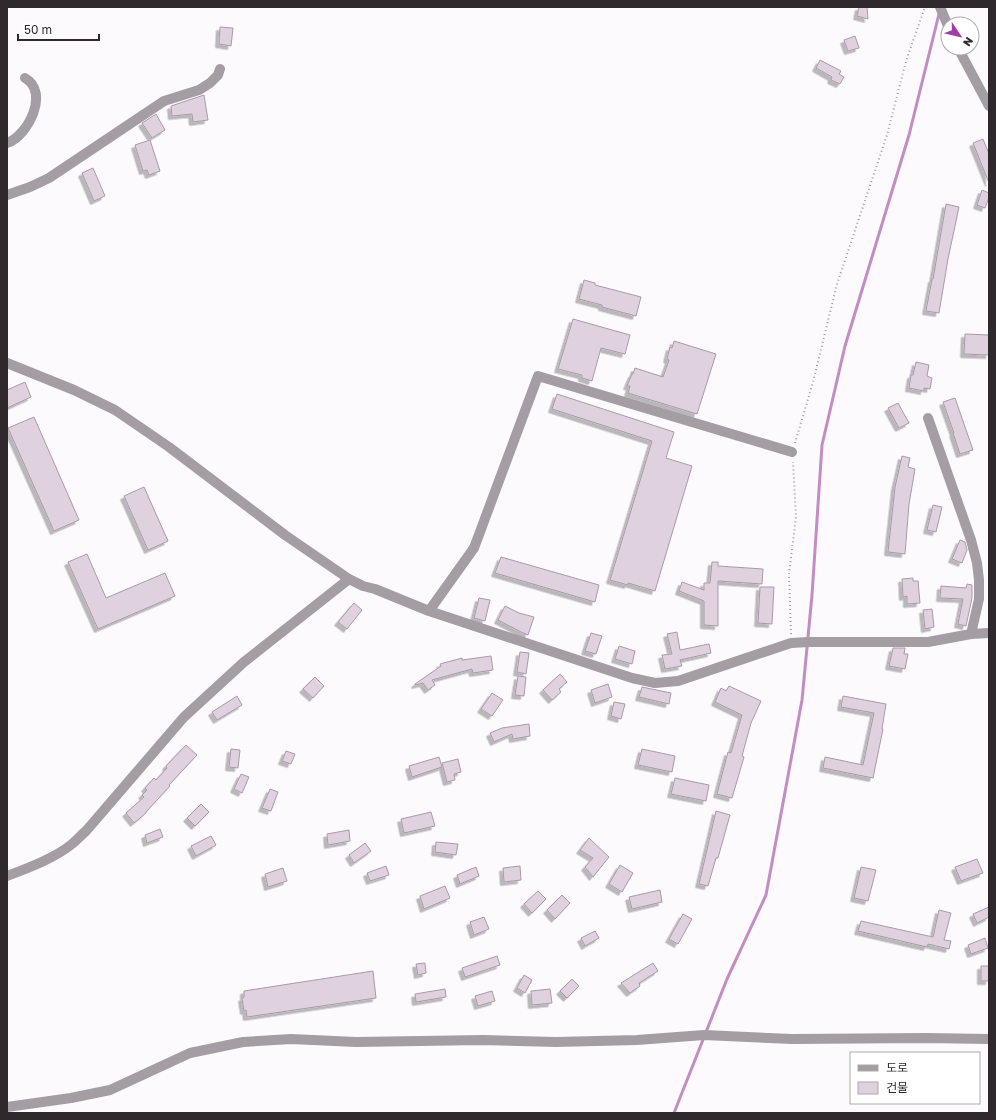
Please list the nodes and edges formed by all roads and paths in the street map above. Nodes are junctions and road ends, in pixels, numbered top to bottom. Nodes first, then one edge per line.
1 (925, 7) edge
2 (962, 56) edge
3 (220, 69) dead end
4 (25, 78) dead end
5 (989, 106) edge
6 (7, 143) edge
7 (7, 195) edge
8 (7, 363) edge
9 (928, 418) dead end
10 (792, 452) junction
11 (348, 579) junction
12 (428, 611) junction
13 (989, 633) edge
14 (971, 634) junction
15 (791, 643) junction
16 (7, 876) edge
17 (989, 1039) edge
18 (7, 1106) edge

1 - 10 path
2 - 5 street
3 - 7 street
4 - 6 street
8 - 11 street
9 - 14 street
10 - 12 street
10 - 15 path
11 - 12 street
11 - 16 street
12 - 15 street
13 - 14 street
14 - 15 street
17 - 18 street

